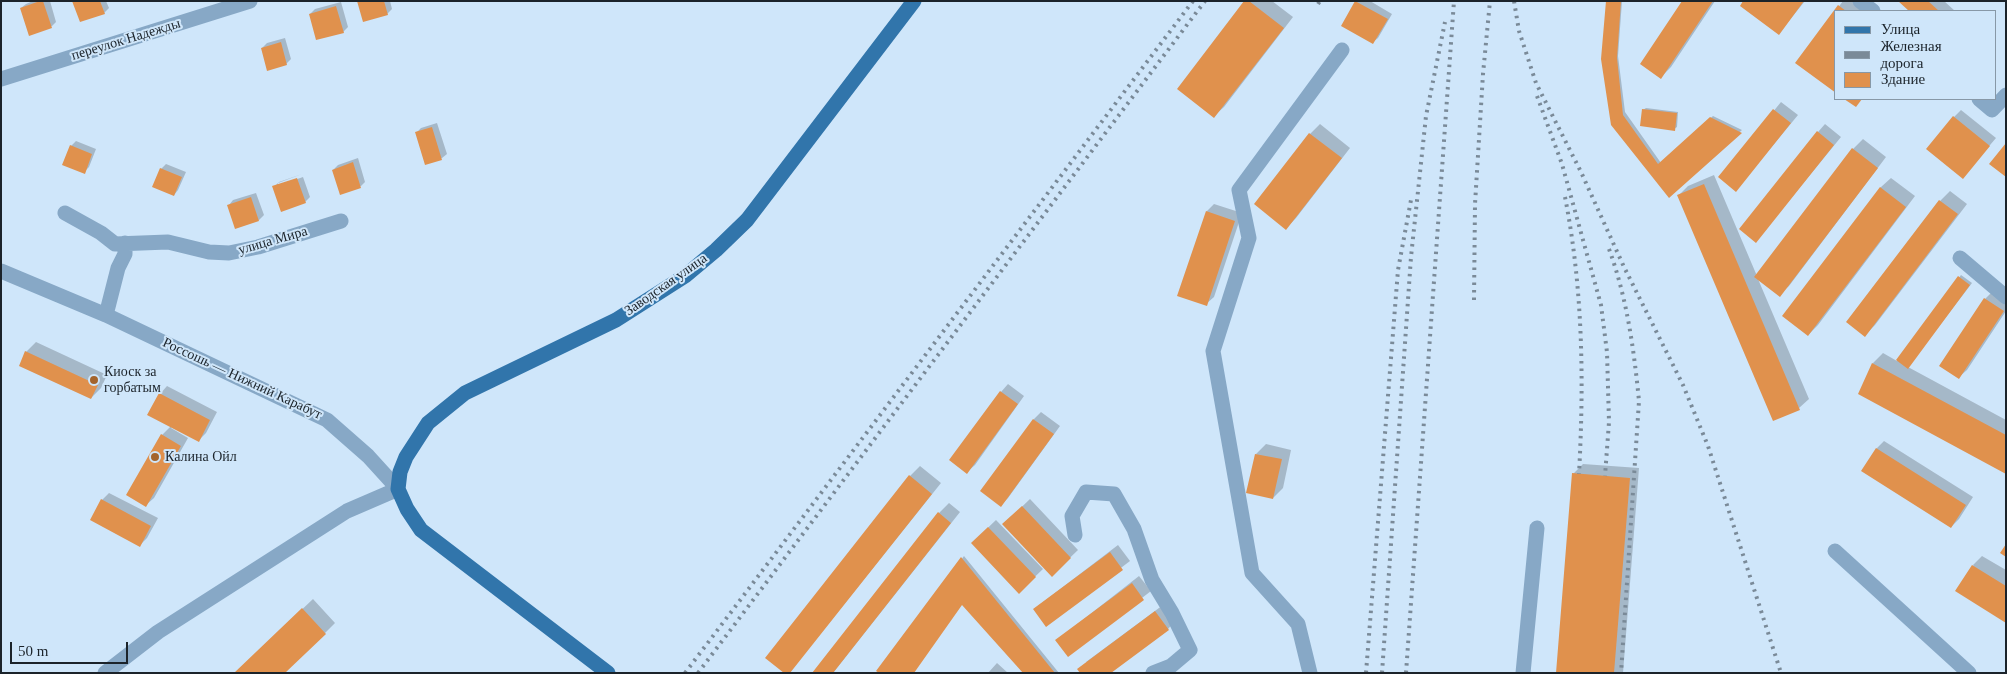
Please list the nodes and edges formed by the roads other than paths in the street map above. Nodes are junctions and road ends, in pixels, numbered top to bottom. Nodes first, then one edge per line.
1 (250, 1) edge
2 (914, 1) edge
3 (1860, 1) edge
4 (1872, 10) edge
5 (1342, 50) dead end
6 (1, 79) edge
7 (2006, 95) edge
8 (1980, 100) edge
9 (65, 213) dead end
10 (341, 222) dead end
11 (125, 243) junction
12 (1960, 258) dead end
13 (1, 271) edge
14 (2006, 297) edge
15 (106, 315) junction
16 (398, 489) junction
17 (1537, 528) dead end
18 (1075, 535) dead end
19 (1835, 550) dead end
20 (104, 673) edge
21 (608, 673) edge
22 (1153, 673) edge
23 (1310, 673) edge
24 (1523, 673) edge
25 (1969, 673) edge

1 - 6 street, переулок Надежды
2 - 16 main road, Заводская улица
3 - 4 street
5 - 23 street
7 - 8 street
9 - 11 street, улица Мира
10 - 11 street, улица Мира
11 - 15 street
12 - 14 street
13 - 15 street, Россошь — Нижний Карабут
15 - 16 street, Россошь — Нижний Карабут
16 - 20 street
16 - 21 main road, Россошь — Нижний Карабут
17 - 24 street
18 - 22 street
19 - 25 street

